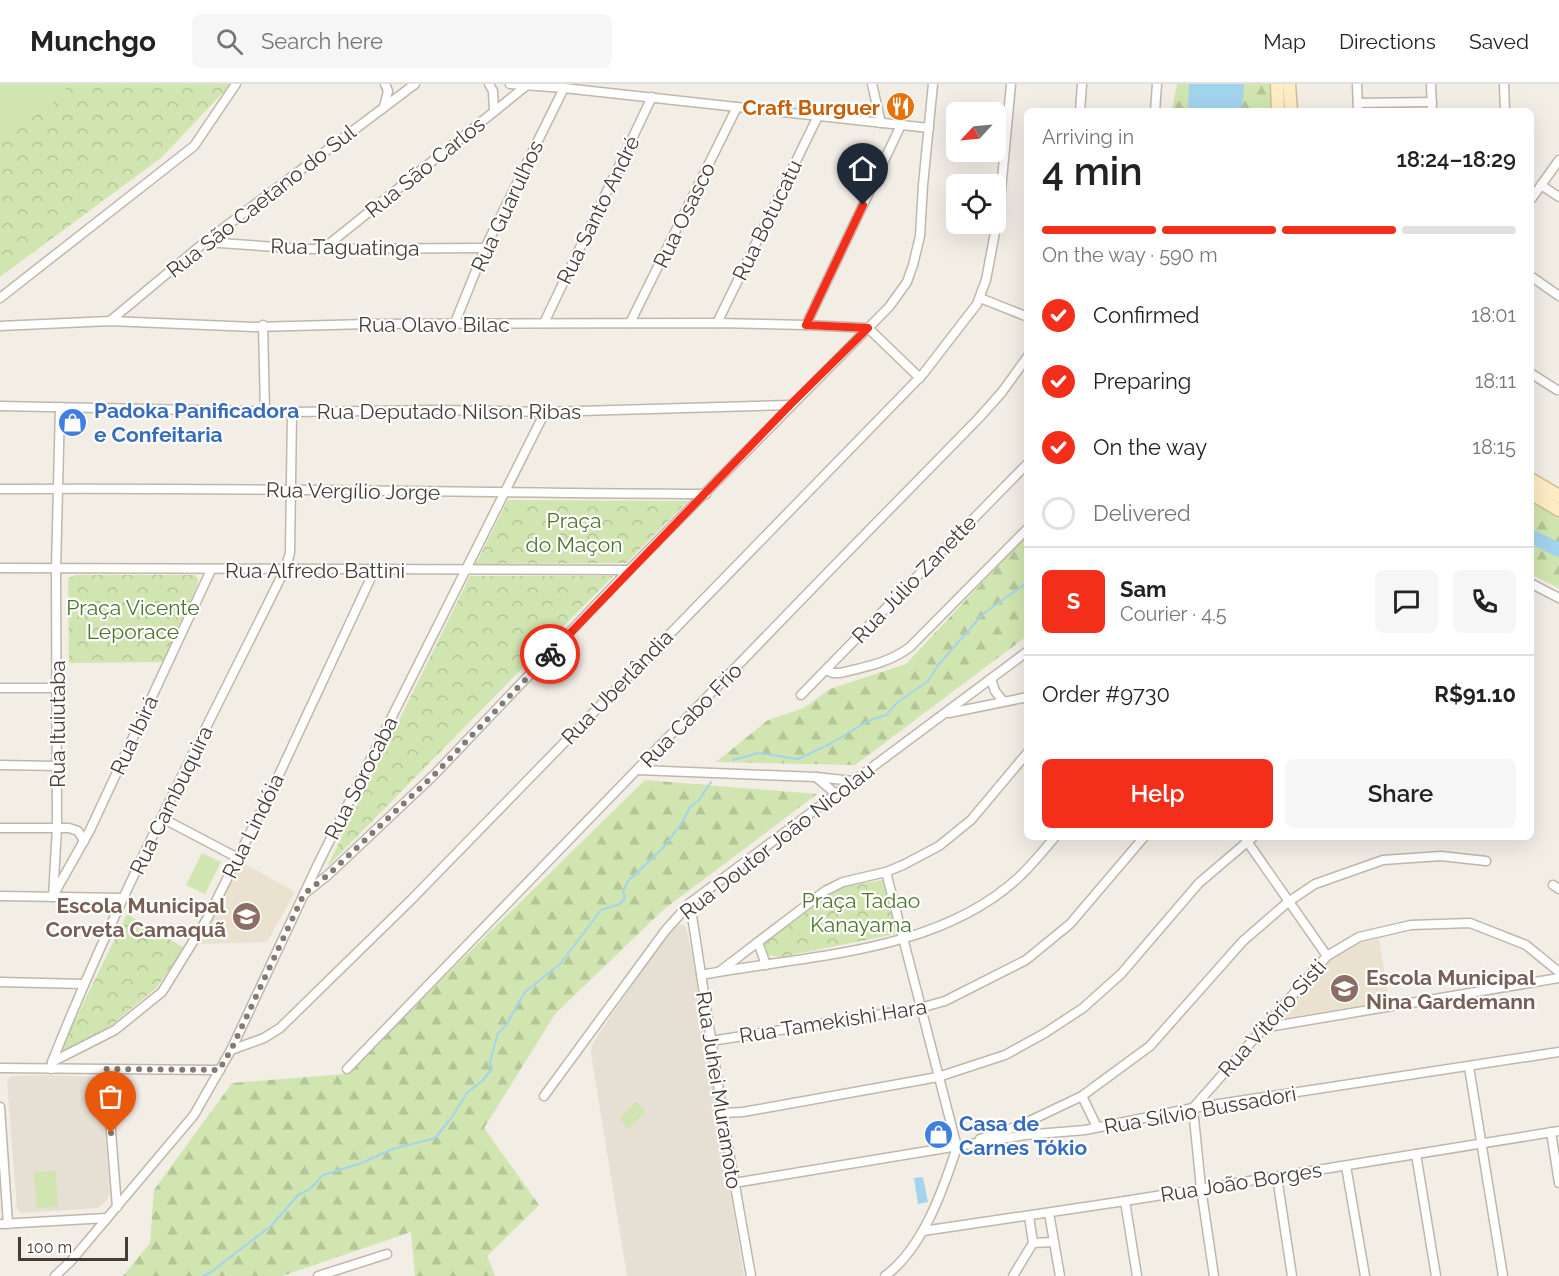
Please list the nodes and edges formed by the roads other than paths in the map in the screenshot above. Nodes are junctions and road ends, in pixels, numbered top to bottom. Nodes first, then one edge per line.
1 (236, 84) edge
2 (385, 84) edge
3 (415, 84) edge
4 (489, 84) edge
5 (510, 84) edge
6 (872, 84) edge
7 (933, 84) edge
8 (1011, 84) edge
9 (1082, 84) edge
10 (1156, 84) edge
11 (1277, 84) edge
12 (1289, 84) edge
13 (1357, 84) edge
14 (1431, 84) edge
15 (1504, 84) edge
16 (526, 86) junction
17 (564, 88) junction
18 (652, 97) junction
19 (737, 106) junction
20 (1432, 106) edge
21 (384, 107) junction
22 (1358, 107) edge
23 (1080, 108) edge
24 (1155, 108) edge
25 (1278, 108) edge
26 (1291, 108) edge
27 (1505, 108) edge
28 (495, 111) junction
29 (818, 116) junction
30 (881, 123) junction
31 (901, 125) junction
32 (929, 128) junction
33 (1559, 160) edge
34 (1541, 185) junction
35 (1534, 195) edge
36 (1559, 197) edge
37 (205, 242) junction
38 (324, 248) junction
39 (485, 248) junction
40 (1534, 278) edge
41 (1559, 296) edge
42 (0, 298) edge
43 (980, 298) junction
44 (1024, 315) edge
45 (110, 321) junction
46 (544, 324) junction
47 (630, 324) junction
48 (717, 324) junction
49 (454, 325) junction
50 (806, 325) junction
51 (0, 326) edge
52 (263, 326) junction
53 (868, 328) junction
54 (1024, 362) edge
55 (1534, 375) edge
56 (920, 378) junction
57 (1557, 390) dead end
58 (790, 405) junction
59 (0, 406) edge
60 (60, 406) junction
61 (265, 411) junction
62 (292, 412) junction
63 (545, 412) junction
64 (1024, 467) edge
65 (1534, 481) edge
66 (0, 489) edge
67 (59, 489) junction
68 (293, 489) junction
69 (503, 493) junction
70 (706, 494) junction
71 (1534, 495) edge
72 (1559, 496) edge
73 (1559, 510) edge
74 (1024, 532) edge
75 (0, 568) edge
76 (56, 569) junction
77 (285, 569) junction
78 (375, 569) junction
79 (211, 570) junction
80 (465, 570) junction
81 (629, 570) junction
82 (1534, 585) edge
83 (1559, 598) edge
84 (1024, 654) edge
85 (826, 670) junction
86 (991, 679) junction
87 (0, 688) edge
88 (57, 688) junction
89 (801, 695) dead end
90 (1024, 698) edge
91 (1003, 701) junction
92 (945, 714) junction
93 (1024, 756) edge
94 (0, 765) edge
95 (57, 766) junction
96 (638, 770) junction
97 (816, 777) junction
98 (853, 780) junction
99 (836, 794) junction
100 (162, 818) junction
101 (57, 827) junction
102 (0, 828) edge
103 (1052, 840) edge
104 (1141, 840) edge
105 (1246, 840) edge
106 (1249, 840) edge
107 (84, 841) junction
108 (238, 858) junction
109 (1486, 861) dead end
110 (318, 864) junction
111 (886, 872) junction
112 (328, 875) junction
113 (304, 894) junction
114 (0, 896) edge
115 (52, 897) junction
116 (123, 898) junction
117 (1288, 902) junction
118 (690, 903) junction
119 (903, 940) junction
120 (758, 942) junction
121 (1327, 956) junction
122 (766, 965) junction
123 (720, 971) junction
124 (1559, 972) edge
125 (701, 975) junction
126 (1559, 978) edge
127 (0, 982) edge
128 (83, 984) junction
129 (920, 1008) junction
130 (1262, 1028) junction
131 (711, 1041) junction
132 (231, 1050) junction
133 (1559, 1052) edge
134 (52, 1065) junction
135 (1469, 1067) junction
136 (0, 1068) edge
137 (106, 1069) junction
138 (347, 1069) dead end
139 (219, 1070) junction
140 (938, 1077) junction
141 (543, 1096) dead end
142 (1082, 1096) junction
143 (0, 1107) edge
144 (1193, 1108) junction
145 (723, 1113) junction
146 (1022, 1125) junction
147 (1097, 1127) junction
148 (1555, 1131) edge
149 (1025, 1135) junction
150 (1481, 1143) junction
151 (957, 1147) junction
152 (1416, 1154) junction
153 (1346, 1166) junction
154 (1277, 1177) junction
155 (734, 1183) junction
156 (1559, 1184) edge
157 (1201, 1188) junction
158 (1125, 1201) junction
159 (117, 1207) junction
160 (1049, 1213) junction
161 (1029, 1216) junction
162 (107, 1218) junction
163 (4, 1224) edge
164 (923, 1231) junction
165 (1053, 1242) junction
166 (1033, 1243) junction
167 (387, 1254) dead end
168 (55, 1276) edge
169 (318, 1276) edge
170 (751, 1276) edge
171 (885, 1276) edge
172 (1013, 1276) edge
173 (1060, 1276) edge
174 (1137, 1276) edge
175 (1214, 1276) edge
176 (1292, 1276) edge
177 (1365, 1276) edge
178 (1436, 1276) edge
179 (1503, 1276) edge

1 - 42 street
2 - 21 street
3 - 21 street, Rua São Caetano do Sul
4 - 28 street
5 - 16 street
6 - 30 street
7 - 32 street
8 - 43 street, Rua Uberlândia
9 - 23 street
10 - 24 street
11 - 25 main road
12 - 26 main road
13 - 22 street
14 - 20 street
15 - 27 street
16 - 17 street
16 - 28 street, Rua São Carlos
17 - 18 street
17 - 39 street, Rua Guarulhos
18 - 19 street
18 - 46 street, Rua Santo André
19 - 29 street
19 - 47 street, Rua Osasco
20 - 22 street
21 - 37 street, Rua São Caetano do Sul
28 - 38 street, Rua São Carlos
29 - 30 street
29 - 48 street, Rua Botucatu
30 - 31 street
31 - 32 street
31 - 50 street
32 - 53 street
33 - 34 street
34 - 35 street
34 - 36 street
37 - 38 street, Rua Taguatinga
37 - 45 street, Rua São Caetano do Sul
38 - 39 street, Rua Taguatinga
39 - 49 street, Rua Guarulhos
40 - 41 street
43 - 44 street
43 - 56 street, Rua Uberlândia
45 - 51 street, Rua Olavo Bilac
45 - 52 street, Rua Olavo Bilac
46 - 47 street, Rua Olavo Bilac
46 - 49 street, Rua Olavo Bilac
47 - 48 street, Rua Olavo Bilac
48 - 50 street, Rua Olavo Bilac
49 - 52 street, Rua Olavo Bilac
50 - 53 street, Rua Olavo Bilac
52 - 61 street
53 - 56 street
53 - 58 street
54 - 96 street, Rua Cabo Frio
55 - 57 street
56 - 132 street, Rua Uberlândia
58 - 63 street, Rua Deputado Nilson Ribas
58 - 70 street
59 - 60 street, Rua Deputado Nilson Ribas
60 - 61 street, Rua Deputado Nilson Ribas
60 - 67 street, Rua Ituiutaba
61 - 62 street, Rua Deputado Nilson Ribas
62 - 63 street, Rua Deputado Nilson Ribas
62 - 68 street, Rua Cambuquira
63 - 69 street, Rua Sorocaba
64 - 85 street, Rua Júlio Zanette
65 - 72 main road
66 - 67 street, Rua Vergílio Jorge
67 - 68 street, Rua Vergílio Jorge
67 - 76 street, Rua Ituiutaba
68 - 69 street, Rua Vergílio Jorge
68 - 77 street, Rua Cambuquira
69 - 70 street, Rua Vergílio Jorge
69 - 80 street, Rua Sorocaba
70 - 81 street
71 - 73 main road
74 - 85 street
75 - 76 street, Rua Alfredo Battini
76 - 79 street, Rua Alfredo Battini
76 - 88 street, Rua Ituiutaba
77 - 78 street, Rua Alfredo Battini
77 - 79 street, Rua Alfredo Battini
77 - 100 street, Rua Cambuquira
78 - 80 street, Rua Alfredo Battini
78 - 108 street, Rua Lindóia
79 - 107 street, Rua Ibirá
80 - 81 street, Rua Alfredo Battini
80 - 110 street, Rua Sorocaba
81 - 112 street
82 - 83 street
84 - 86 street, Rua Doutor João Nicolau
85 - 89 street, Rua Júlio Zanette
86 - 91 street
86 - 92 street, Rua Doutor João Nicolau
87 - 88 street
88 - 95 street, Rua Ituiutaba
90 - 91 street
91 - 92 street
92 - 98 street, Rua Doutor João Nicolau
93 - 111 street
94 - 95 street
95 - 101 street, Rua Ituiutaba
96 - 97 street
96 - 138 street, Rua Cabo Frio
97 - 98 street
97 - 99 street
98 - 99 street, Rua Doutor João Nicolau
99 - 118 street, Rua Doutor João Nicolau
100 - 108 street
100 - 116 street, Rua Cambuquira
101 - 102 street
101 - 107 street
101 - 115 street, Rua Ituiutaba
103 - 119 street
104 - 129 street, Rua Tamekishi Hara
105 - 140 street
106 - 117 street
107 - 115 street, Rua Ibirá
108 - 134 street, Rua Lindóia
109 - 117 street
110 - 112 street
110 - 113 street, Rua Sorocaba
111 - 119 street
111 - 120 street
112 - 113 street
113 - 132 street, Rua Sorocaba
114 - 115 street
115 - 116 street
116 - 128 street, Rua Cambuquira
117 - 121 street
117 - 142 street
118 - 125 street, Rua Juhei Muramoto
118 - 141 street, Rua Doutor João Nicolau
119 - 122 street
119 - 129 street
120 - 122 street
120 - 123 street
121 - 124 street, Rua Vitório Sisti
121 - 130 street, Rua Vitório Sisti
122 - 123 street
123 - 125 street
125 - 131 street, Rua Juhei Muramoto
126 - 130 street
127 - 128 street
128 - 134 street, Rua Cambuquira
129 - 131 street, Rua Tamekishi Hara
129 - 140 street
130 - 144 street, Rua Vitório Sisti
131 - 145 street, Rua Juhei Muramoto
132 - 139 street, Rua Sorocaba
133 - 135 street, Rua Sílvio Bussadori
134 - 136 street
134 - 137 street
135 - 144 street, Rua Sílvio Bussadori
135 - 150 street
137 - 139 street
137 - 159 street
139 - 159 street, Rua Sorocaba
140 - 145 street
140 - 151 street
142 - 146 street
142 - 147 street
143 - 163 street
144 - 147 street, Rua Sílvio Bussadori
144 - 157 street
145 - 155 street, Rua Juhei Muramoto
146 - 149 street
146 - 151 street
147 - 149 street, Rua Sílvio Bussadori
148 - 150 street, Rua João Borges
148 - 156 street
149 - 151 street, Rua Sílvio Bussadori
150 - 152 street, Rua João Borges
150 - 179 street
151 - 155 street, Rua Sílvio Bussadori
151 - 164 street
152 - 153 street, Rua João Borges
152 - 178 street
153 - 154 street, Rua João Borges
153 - 177 street
154 - 157 street, Rua João Borges
154 - 176 street
155 - 170 street, Rua Juhei Muramoto
157 - 158 street, Rua João Borges
157 - 175 street
158 - 160 street, Rua João Borges
158 - 174 street
159 - 162 street, Rua Sorocaba
160 - 161 street, Rua João Borges
160 - 165 street
161 - 164 street, Rua João Borges
161 - 166 street
162 - 163 street
162 - 168 street, Rua Sorocaba
164 - 171 street
165 - 166 street
165 - 173 street
166 - 172 street
167 - 169 street

